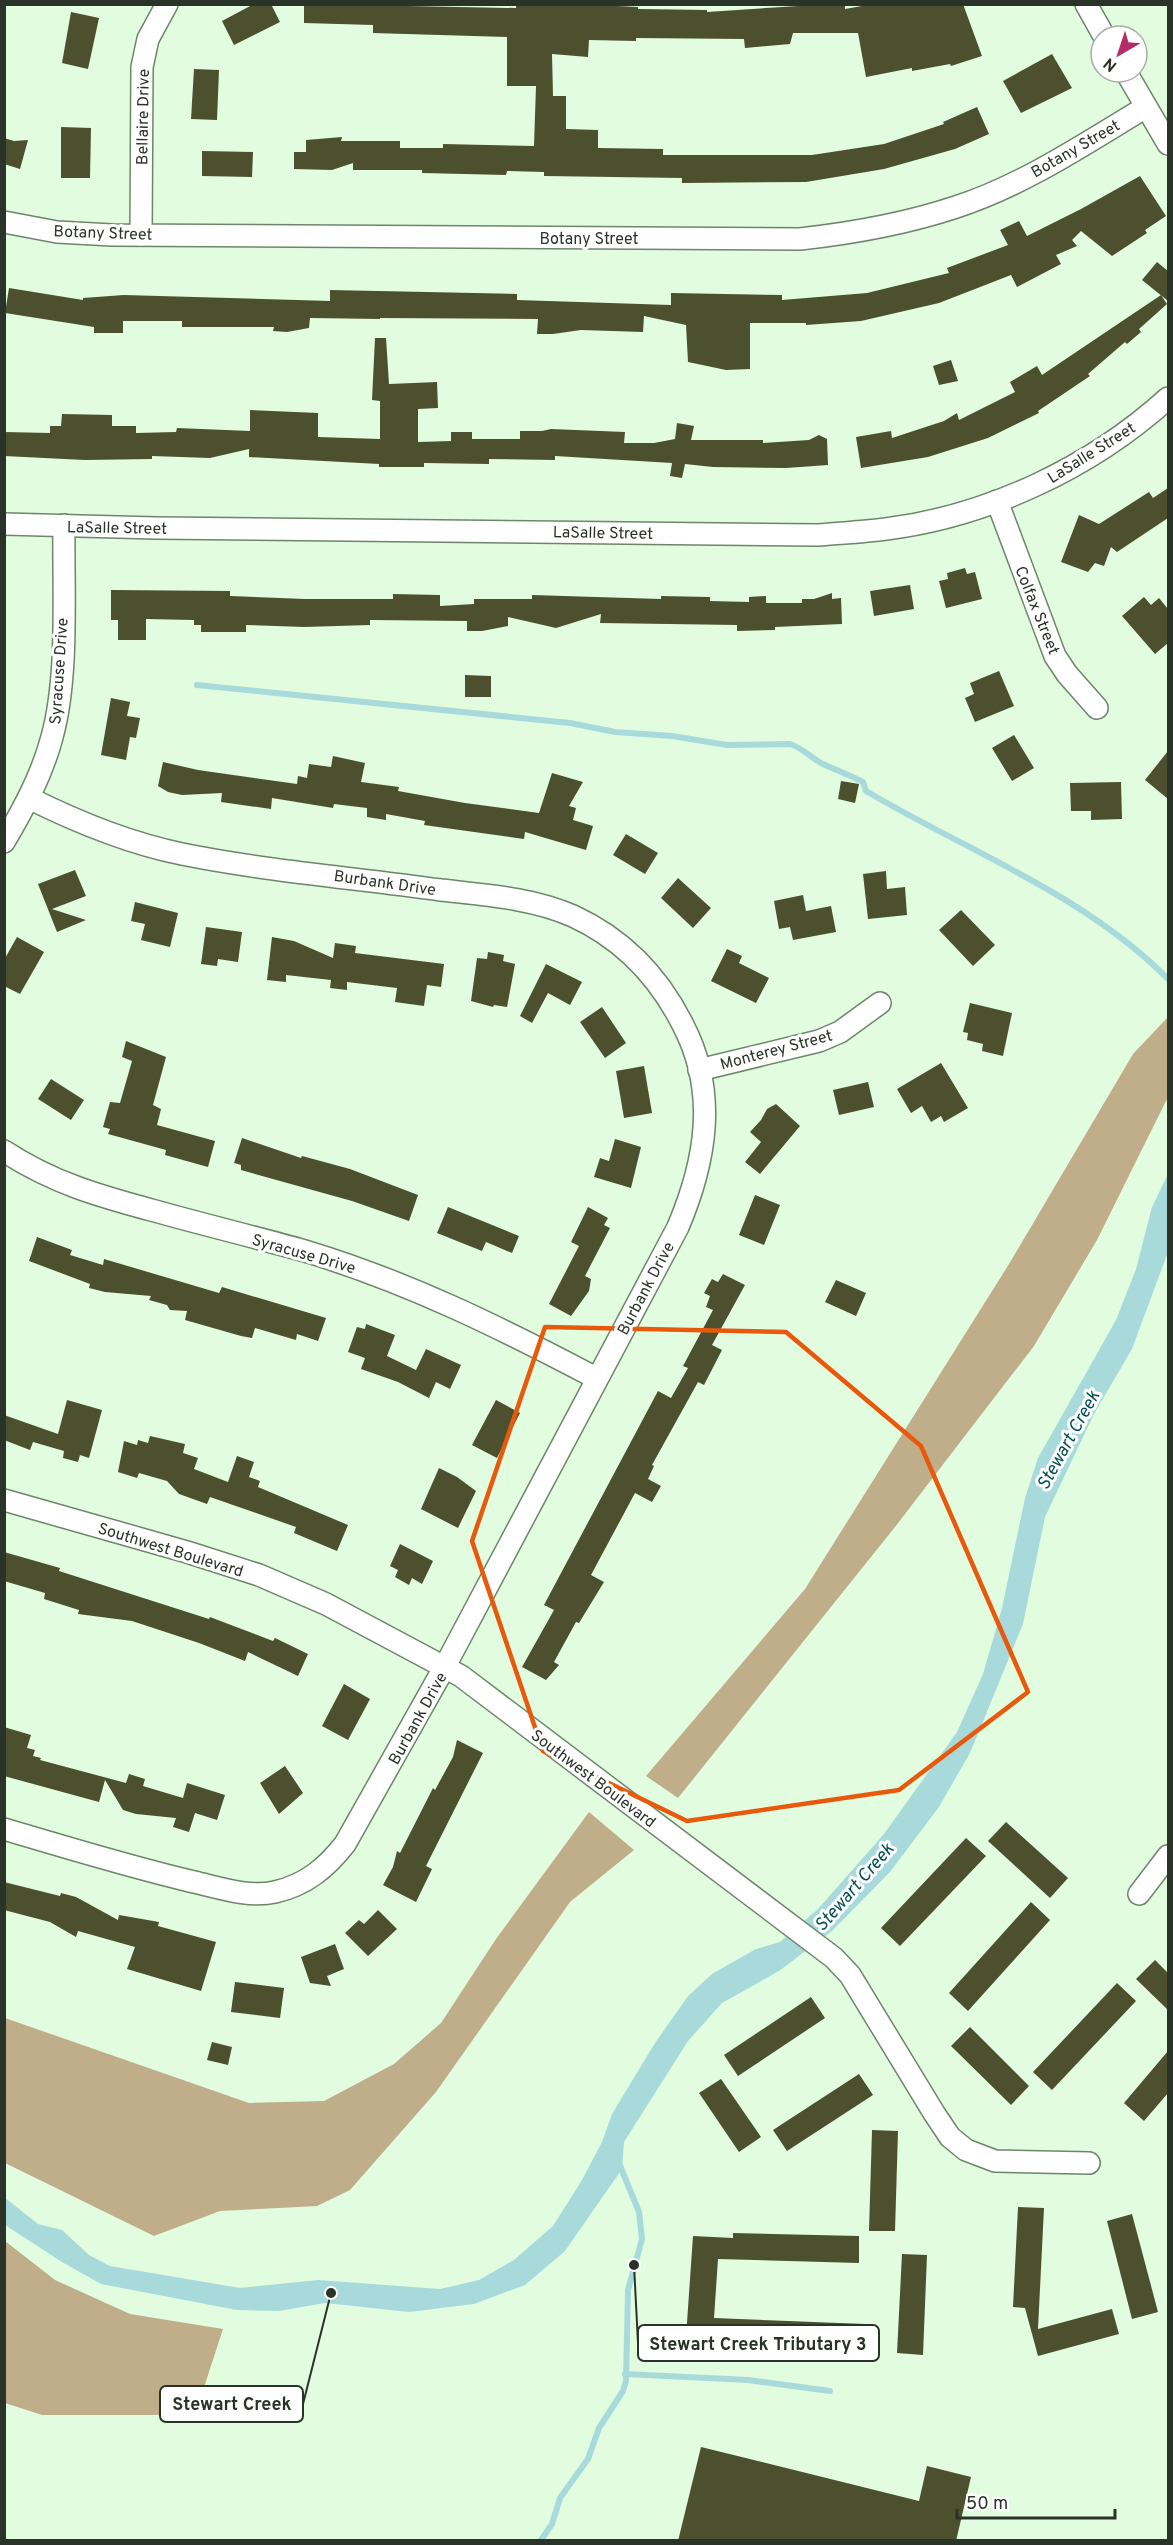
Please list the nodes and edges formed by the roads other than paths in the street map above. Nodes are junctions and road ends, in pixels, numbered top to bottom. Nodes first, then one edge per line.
1 (167, 4) edge
2 (1086, 4) edge
3 (1097, 24) edge
4 (1133, 84) edge
5 (1146, 107) junction
6 (1168, 144) edge
7 (4, 222) edge
8 (141, 235) junction
9 (1168, 398) edge
10 (997, 501) junction
11 (4, 524) edge
12 (64, 525) junction
13 (1097, 708) dead end
14 (29, 798) junction
15 (4, 842) edge
16 (880, 1003) dead end
17 (699, 1070) junction
18 (4, 1150) edge
19 (596, 1378) junction
20 (4, 1500) edge
21 (444, 1668) junction
22 (4, 1830) edge
23 (1168, 1856) edge
24 (1139, 1894) dead end
25 (1089, 2163) dead end

1 - 8 street, Bellaire Drive
2 - 3 street
4 - 5 street
5 - 6 street
5 - 8 street, Botany Street
7 - 8 street, Botany Street
9 - 10 street, LaSalle Street
10 - 12 street, LaSalle Street
10 - 13 street, Colfax Street
11 - 12 street, LaSalle Street
12 - 14 street, Syracuse Drive
14 - 15 street, Syracuse Drive
14 - 17 street, Burbank Drive
16 - 17 street, Monterey Street
17 - 19 street, Burbank Drive
18 - 19 street, Syracuse Drive
19 - 21 street, Burbank Drive
20 - 21 street, Southwest Boulevard
21 - 22 street, Burbank Drive
21 - 25 street, Southwest Boulevard
23 - 24 street

